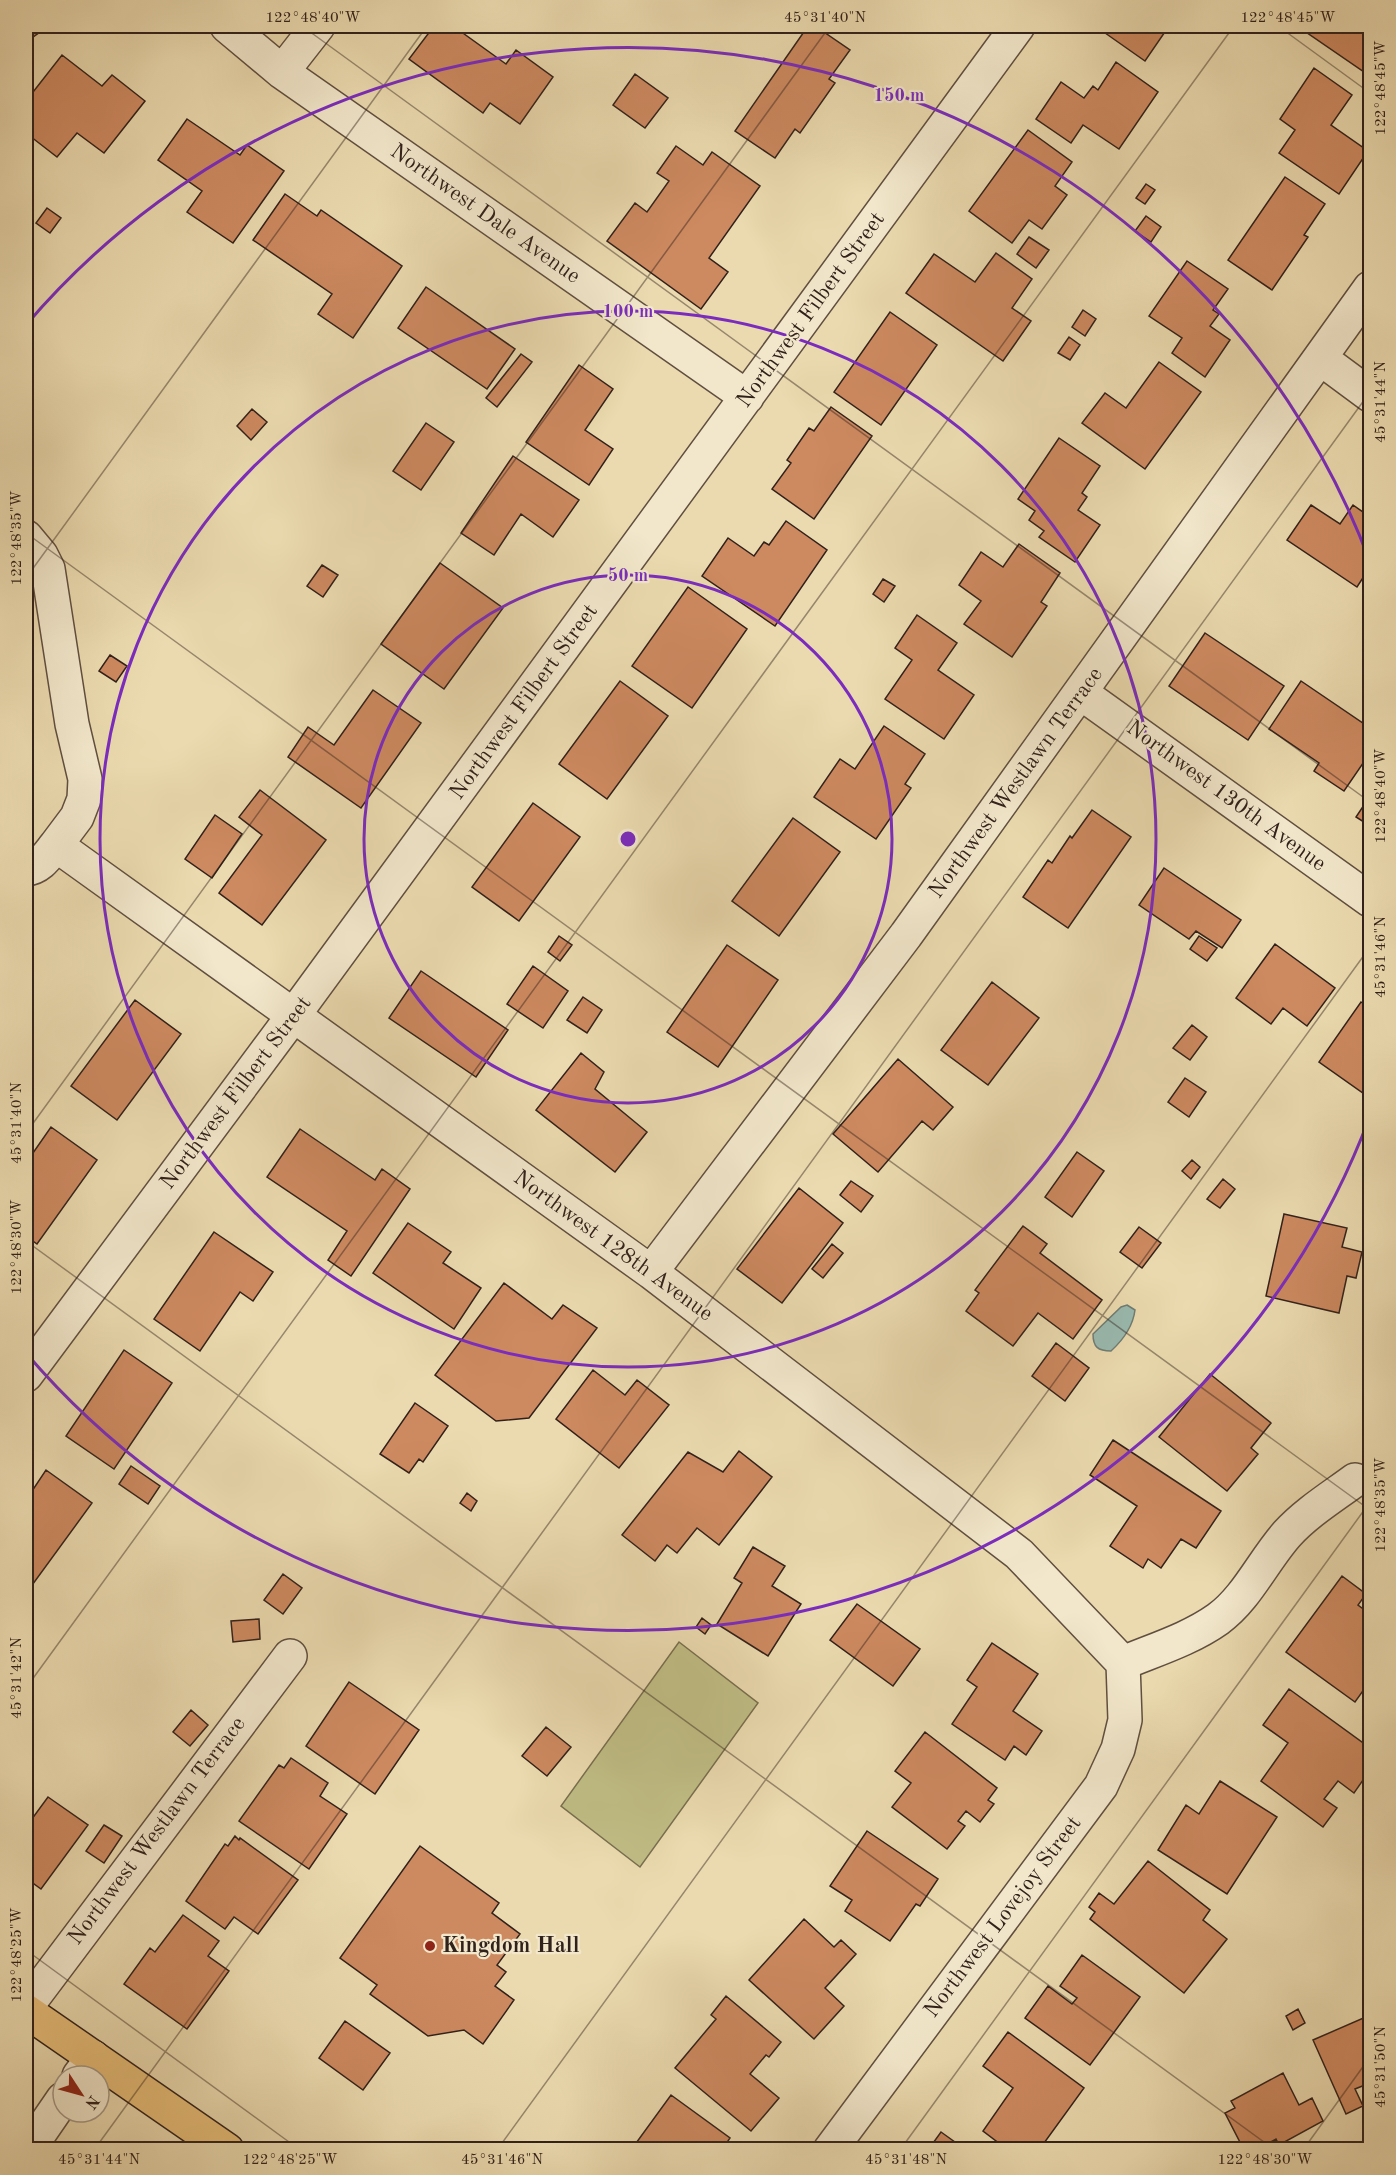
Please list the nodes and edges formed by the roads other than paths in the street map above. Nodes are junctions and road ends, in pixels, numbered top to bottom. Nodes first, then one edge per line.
1 (227, 26) edge
2 (318, 26) edge
3 (1018, 26) edge
4 (282, 72) junction
5 (1371, 288) edge
6 (1320, 358) junction
7 (1371, 395) edge
8 (747, 397) junction
9 (26, 537) edge
10 (1081, 693) junction
11 (67, 853) junction
12 (26, 869) edge
13 (1371, 900) edge
14 (293, 1016) junction
15 (651, 1272) junction
16 (26, 1375) edge
17 (1355, 1480) dead end
18 (290, 1656) dead end
19 (1123, 1663) junction
20 (26, 2009) edge
21 (84, 2064) edge
22 (111, 2081) edge
23 (51, 2116) edge
24 (28, 2150) edge
25 (227, 2150) edge
26 (830, 2150) edge

1 - 4 street, Northwest Dale Avenue
2 - 4 street
3 - 8 street, Northwest Filbert Street
4 - 8 street, Northwest Dale Avenue
5 - 6 street, Northwest Westlawn Terrace
6 - 7 street
6 - 10 street, Northwest Westlawn Terrace
8 - 14 street, Northwest Filbert Street
9 - 11 street
10 - 13 street, Northwest 130th Avenue
10 - 15 street, Northwest Westlawn Terrace
11 - 12 street
11 - 14 street, Northwest 128th Avenue
14 - 15 street, Northwest 128th Avenue
14 - 16 street, Northwest Filbert Street
15 - 19 street, Northwest 128th Avenue
17 - 19 street
18 - 20 street, Northwest Westlawn Terrace
19 - 26 street, Northwest Lovejoy Street
20 - 21 main road
22 - 25 main road
23 - 24 street

